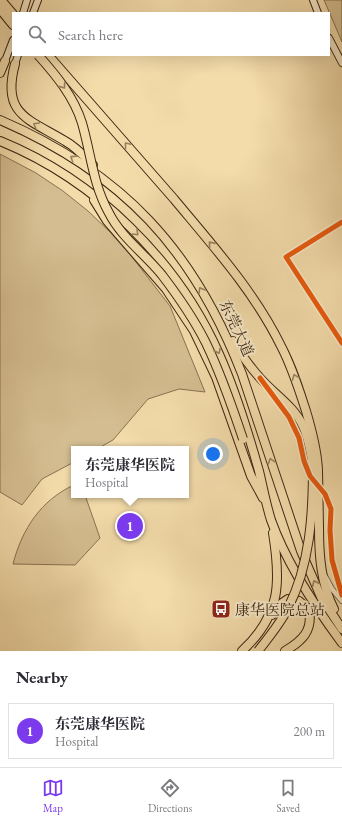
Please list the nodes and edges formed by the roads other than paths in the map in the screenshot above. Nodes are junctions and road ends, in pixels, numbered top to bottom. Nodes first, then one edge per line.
1 (1, 0) edge
2 (27, 0) edge
3 (38, 0) edge
4 (313, 0) edge
5 (0, 9) edge
6 (23, 12) edge
7 (33, 12) edge
8 (318, 12) edge
9 (12, 13) edge
10 (12, 24) edge
11 (330, 40) edge
12 (12, 43) edge
13 (18, 56) edge
14 (39, 56) edge
15 (49, 56) edge
16 (5, 61) joint
17 (342, 63) edge
18 (15, 64) joint
19 (0, 73) edge
20 (0, 120) edge
21 (0, 141) edge
22 (110, 183) junction
23 (91, 194) junction
24 (342, 222) edge
25 (214, 311) junction
26 (342, 343) edge
27 (260, 378) junction
28 (307, 414) junction
29 (310, 444) junction
30 (315, 469) junction
31 (267, 507) junction
32 (322, 568) junction
33 (342, 594) edge
34 (342, 601) edge
35 (314, 602) junction
36 (267, 621) junction
37 (342, 624) edge
38 (342, 629) edge
39 (342, 643) edge
40 (242, 651) edge
41 (258, 651) edge
42 (285, 651) edge
43 (342, 651) edge

1 - 9 highway
2 - 6 main road
3 - 7 main road
4 - 8 main road
5 - 10 highway
11 - 17 main road
12 - 16 main road
13 - 18 main road
14 -> 31 highway, bridge
28 -> 15 highway
16 - 19 highway
22 -> 18 highway
22 -> 20 highway, 东莞大道
21 - 23 highway, 东莞大道
25 -> 22 highway, 东莞大道
23 - 31 highway
23 -> 31 highway, 东莞大道
24 - 26 street
25 - 27 highway
38 -> 25 highway, 东莞大道
27 - 29 highway
27 - 33 street
28 - 29 highway
28 - 30 highway
29 - 30 highway
30 - 32 highway, bridge
30 - 41 highway, bridge
31 - 35 highway, 东莞大道
31 - 36 highway
32 - 34 street
32 - 37 highway
35 - 39 highway, 东莞大道
35 - 43 highway
36 - 40 highway
36 - 42 highway

